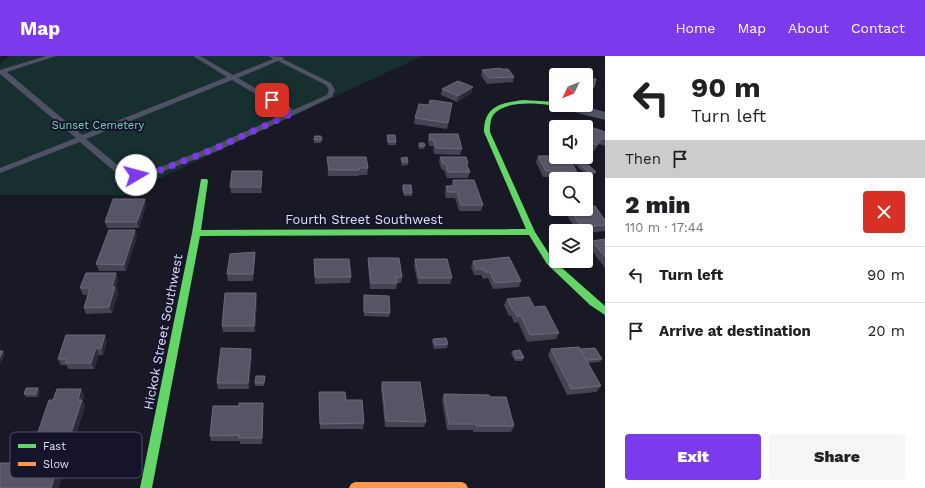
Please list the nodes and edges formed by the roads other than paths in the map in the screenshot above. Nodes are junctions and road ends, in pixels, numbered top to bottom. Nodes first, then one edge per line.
1 (53, 56) edge
2 (196, 56) edge
3 (287, 56) edge
4 (276, 58) edge
5 (2, 72) edge
6 (234, 77) junction
7 (549, 102) edge
8 (590, 112) edge
9 (293, 113) junction
10 (605, 116) edge
11 (81, 139) junction
12 (0, 171) edge
13 (204, 181) dead end
14 (531, 232) junction
15 (196, 233) junction
16 (605, 310) edge
17 (146, 488) edge
18 (355, 488) edge
19 (462, 488) edge

1 - 5 lane
2 - 6 lane
3 - 4 lane
4 - 6 lane
4 - 9 lane
5 - 11 lane
6 - 9 lane
6 - 11 lane
7 - 14 street
8 - 10 street
9 - 11 lane
11 - 12 lane
13 - 15 street, Hickok Street Southwest
14 - 15 street, Fourth Street Southwest
14 - 16 street
15 - 17 street, Hickok Street Southwest
18 - 19 street

